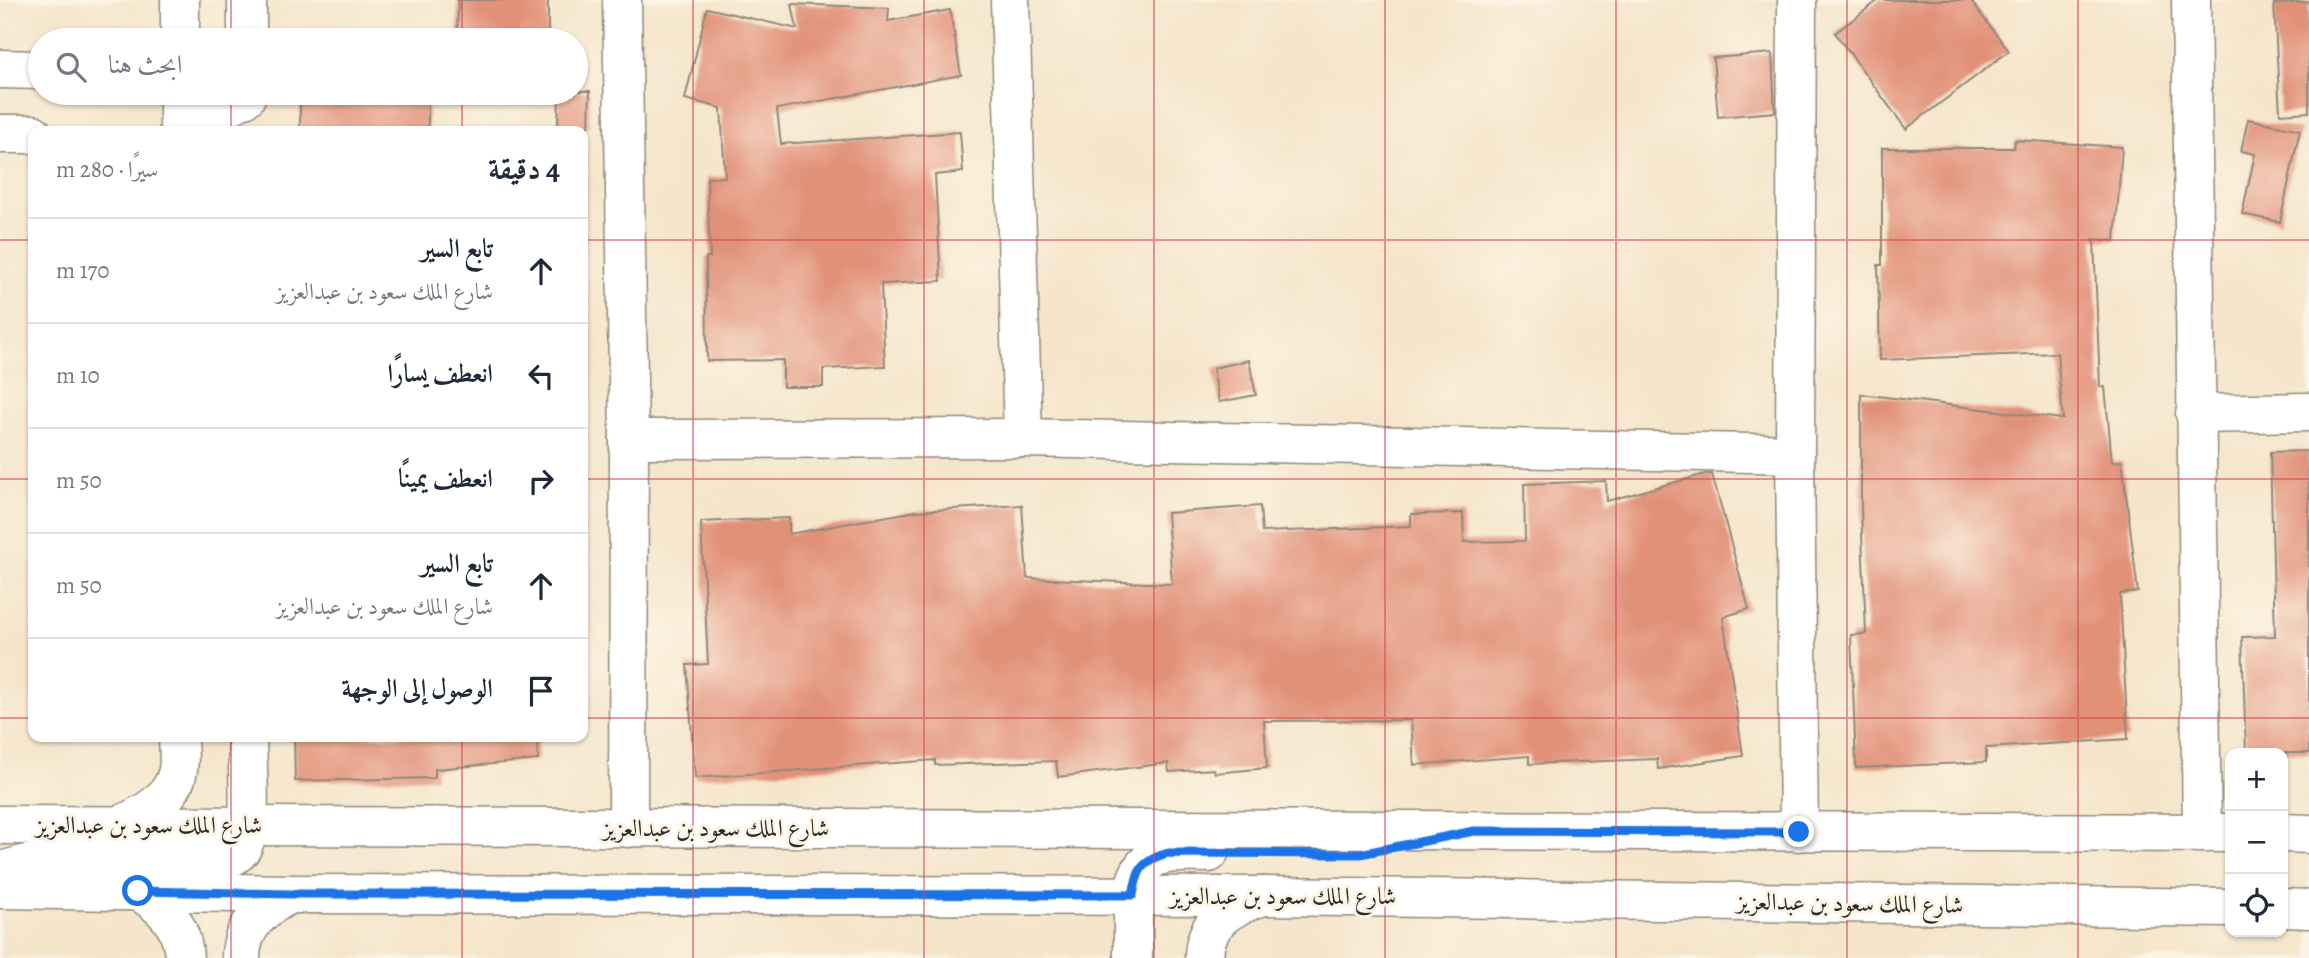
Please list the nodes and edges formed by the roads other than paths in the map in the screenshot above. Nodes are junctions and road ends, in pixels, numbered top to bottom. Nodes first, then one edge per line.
1 (180, 0) edge
2 (247, 0) edge
3 (622, 0) edge
4 (1010, 0) edge
5 (1797, 0) edge
6 (2192, 0) edge
7 (180, 28) edge
8 (247, 28) edge
9 (0, 69) edge
10 (28, 70) edge
11 (179, 105) edge
12 (239, 105) edge
13 (180, 126) edge
14 (191, 126) edge
15 (0, 134) edge
16 (28, 134) edge
17 (2309, 412) edge
18 (2195, 414) junction
19 (1023, 438) junction
20 (629, 439) junction
21 (1795, 454) junction
22 (178, 742) edge
23 (247, 742) edge
24 (0, 825) edge
25 (121, 825) junction
26 (247, 825) junction
27 (628, 828) junction
28 (1474, 831) junction
29 (1799, 832) junction
30 (2216, 833) edge
31 (2288, 834) edge
32 (2309, 834) edge
33 (0, 871) edge
34 (0, 890) edge
35 (138, 891) junction
36 (291, 894) junction
37 (1133, 895) junction
38 (1263, 896) junction
39 (2225, 908) edge
40 (2288, 908) edge
41 (2309, 909) edge
42 (184, 958) edge
43 (241, 958) edge
44 (1133, 958) edge
45 (1203, 958) edge

1 - 7 street
2 - 8 street
3 - 20 street
4 - 19 street
5 - 21 street
6 - 18 street
9 - 10 street
11 - 13 street
12 - 14 street
15 - 16 street
17 - 18 street
18 - 30 street
19 - 20 street
19 - 21 street
20 - 27 street
21 - 29 street
22 - 25 street
23 - 26 street
24 - 25 street, شارع الملك سعود بن عبدالعزيز
25 - 26 street, شارع الملك سعود بن عبدالعزيز
26 - 27 street, شارع الملك سعود بن عبدالعزيز
26 - 33 street
27 - 28 street, شارع الملك سعود بن عبدالعزيز
28 - 29 street, شارع الملك سعود بن عبدالعزيز
28 - 37 street
29 - 30 street, شارع الملك سعود بن عبدالعزيز
31 - 32 street
34 - 35 street, شارع الملك سعود بن عبدالعزيز
35 - 36 street, شارع الملك سعود بن عبدالعزيز
35 - 42 street
36 - 37 street, شارع الملك سعود بن عبدالعزيز
36 - 43 street
37 - 38 street, شارع الملك سعود بن عبدالعزيز
37 - 44 street
38 - 39 street, شارع الملك سعود بن عبدالعزيز
38 - 45 street
40 - 41 street

